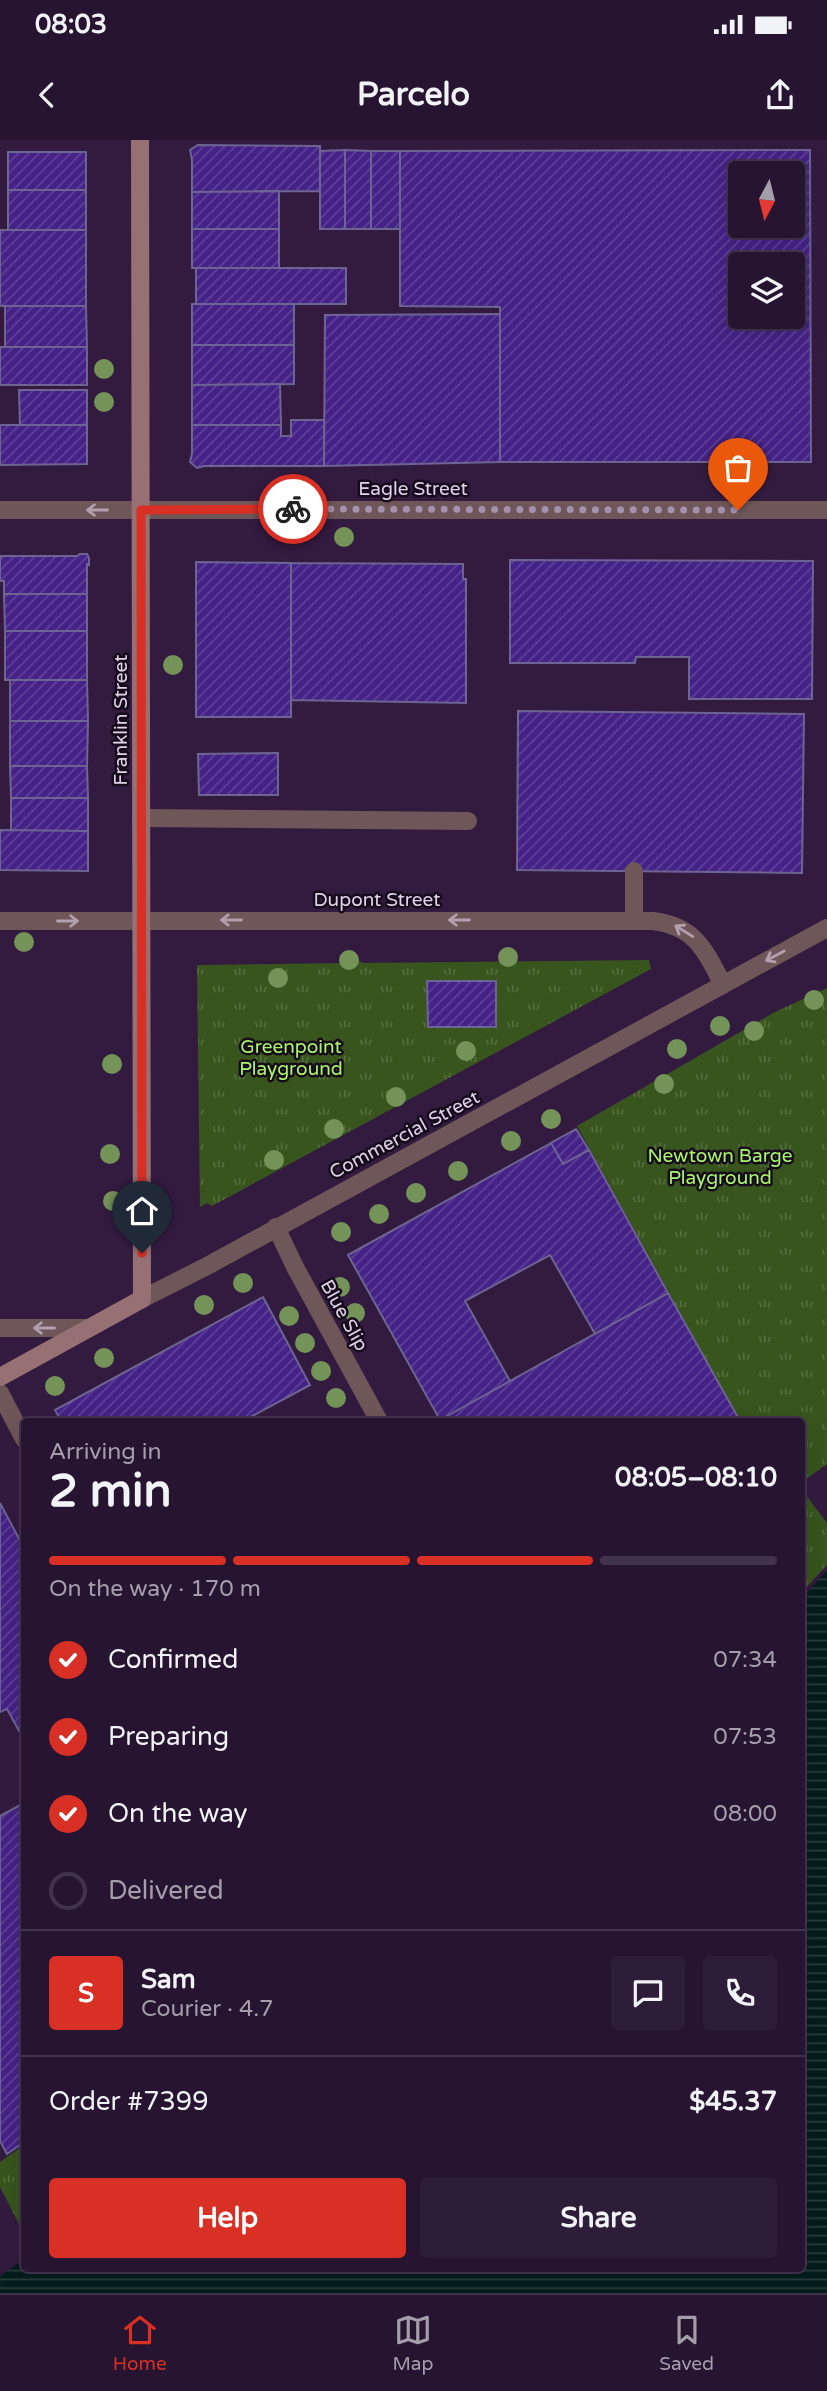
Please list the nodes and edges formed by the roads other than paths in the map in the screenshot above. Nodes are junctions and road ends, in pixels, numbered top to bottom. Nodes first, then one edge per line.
1 (140, 140) edge
2 (0, 510) edge
3 (141, 510) junction
4 (827, 510) edge
5 (141, 818) junction
6 (468, 821) dead end
7 (634, 871) dead end
8 (634, 920) junction
9 (0, 921) edge
10 (142, 921) junction
11 (827, 928) edge
12 (723, 985) junction
13 (276, 1227) junction
14 (142, 1299) junction
15 (0, 1328) edge
16 (89, 1328) junction
17 (0, 1377) edge
18 (0, 1393) edge
19 (377, 1418) edge
20 (21, 1433) edge

1 - 3 street, Franklin Street
3 -> 2 street, Eagle Street
3 - 4 street, Eagle Street
3 - 5 street, Franklin Street
5 - 6 street
5 - 10 street, Franklin Street
7 - 8 street
8 -> 10 street, Dupont Street
12 -> 8 street, Dupont Street
9 -> 10 street, Dupont Street
10 - 14 street, Franklin Street
11 -> 12 street, Commercial Street
12 - 13 street, Commercial Street
13 - 14 street, Commercial Street
13 - 19 street, Blue Slip
14 - 16 street, Commercial Street
16 -> 15 street
16 - 17 street, Commercial Street
18 - 20 street

